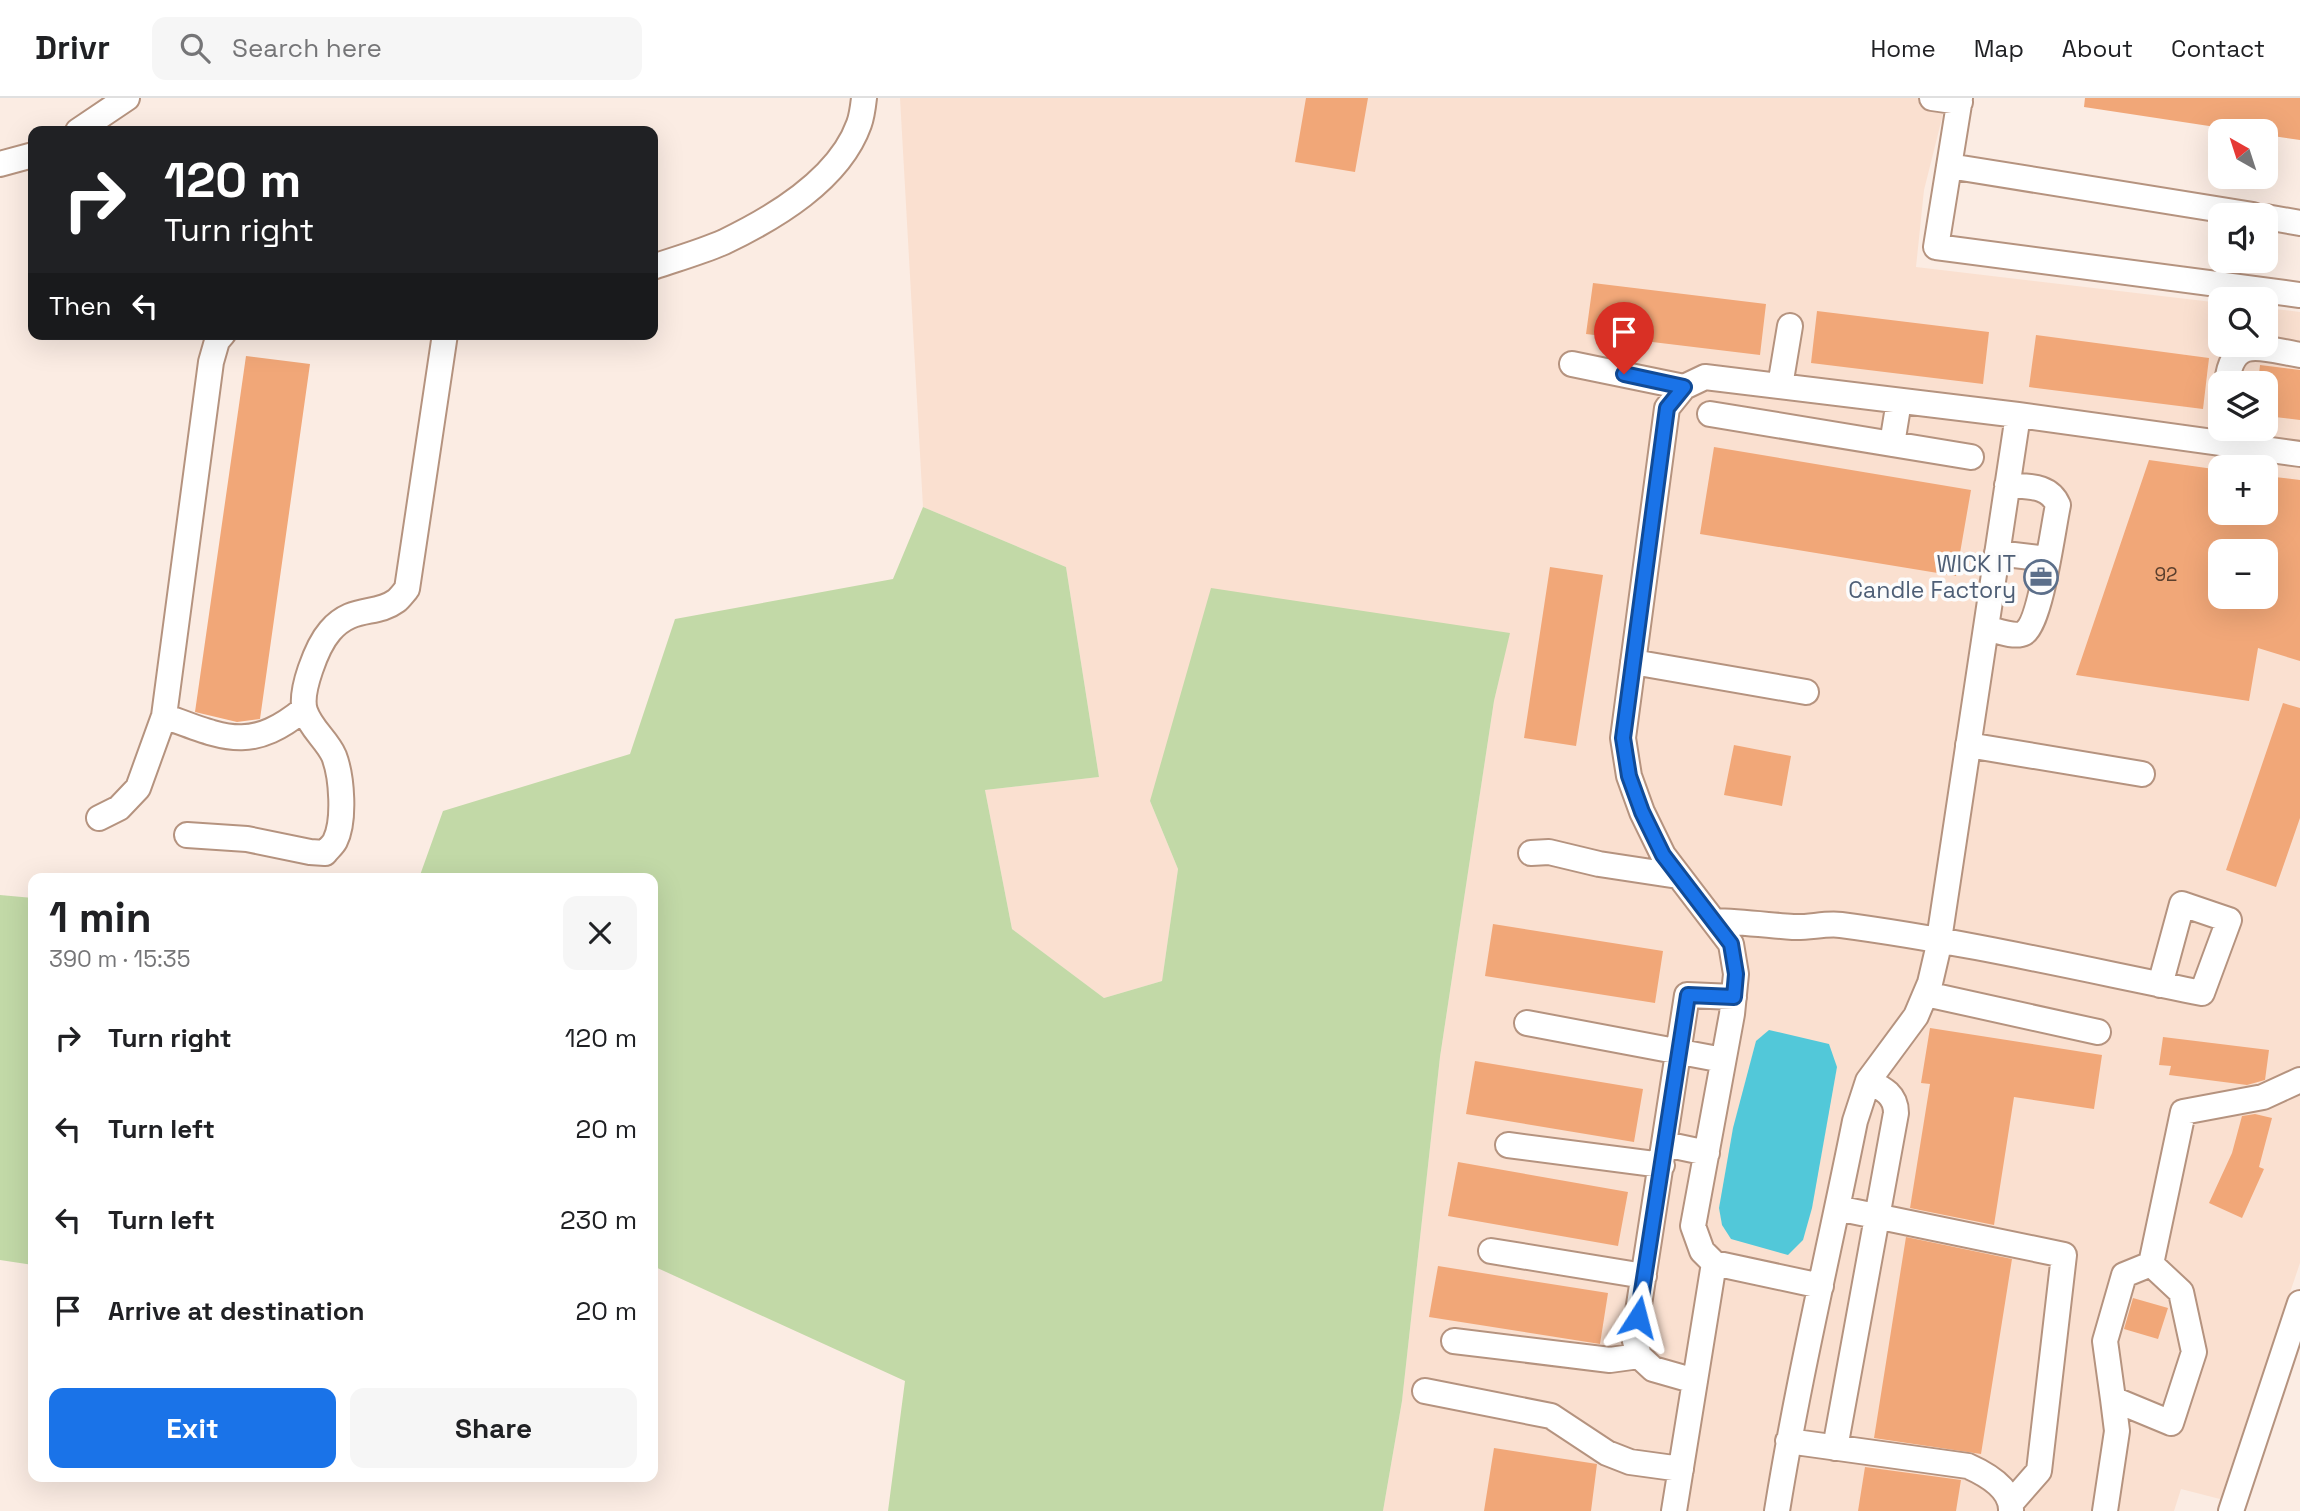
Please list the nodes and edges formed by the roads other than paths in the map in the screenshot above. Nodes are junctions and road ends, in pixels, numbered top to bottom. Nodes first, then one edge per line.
1 (127, 98) edge
2 (864, 98) edge
3 (1932, 98) edge
4 (1960, 100) edge
5 (85, 126) edge
6 (28, 156) edge
7 (0, 164) edge
8 (1950, 166) junction
9 (2208, 208) edge
10 (2278, 219) edge
11 (2300, 223) edge
12 (658, 265) edge
13 (2300, 295) edge
14 (1790, 326) dead end
15 (219, 340) edge
16 (444, 340) edge
17 (2300, 355) edge
18 (1572, 363) dead end
19 (2228, 371) edge
20 (1780, 386) junction
21 (1684, 387) junction
22 (1810, 389) junction
23 (1899, 401) junction
24 (1710, 414) dead end
25 (2018, 415) junction
26 (1803, 429) junction
27 (2208, 435) edge
28 (2244, 441) edge
29 (1892, 444) junction
30 (2300, 454) edge
31 (1971, 457) dead end
32 (2007, 485) junction
33 (1997, 553) junction
34 (2047, 559) junction
35 (1986, 628) junction
36 (1633, 662) junction
37 (1807, 692) dead end
38 (304, 709) junction
39 (164, 716) junction
40 (1968, 745) junction
41 (2142, 774) dead end
42 (99, 818) dead end
43 (187, 835) dead end
44 (1531, 853) dead end
45 (1678, 876) junction
46 (1714, 921) junction
47 (1939, 941) junction
48 (2160, 985) dead end
49 (1926, 994) junction
50 (1734, 997) junction
51 (1527, 1023) dead end
52 (2098, 1032) dead end
53 (1679, 1051) junction
54 (1724, 1060) junction
55 (2300, 1080) edge
56 (1868, 1082) junction
57 (1508, 1145) dead end
58 (1707, 1153) junction
59 (1663, 1154) junction
60 (1837, 1208) junction
61 (1878, 1216) junction
62 (1654, 1219) junction
63 (1695, 1230) junction
64 (1491, 1251) dead end
65 (1713, 1263) junction
66 (2151, 1264) junction
67 (1644, 1276) junction
68 (1821, 1286) junction
69 (2300, 1303) edge
70 (1454, 1341) dead end
71 (1639, 1356) junction
72 (1695, 1381) junction
73 (1425, 1391) dead end
74 (2113, 1399) junction
75 (1788, 1441) junction
76 (1835, 1448) junction
77 (1681, 1469) junction
78 (2011, 1507) edge
79 (1674, 1511) edge
80 (1777, 1511) edge
81 (2105, 1511) edge
82 (2231, 1511) edge

1 - 5 street
2 - 12 street
3 - 4 street
4 - 8 street
6 - 7 street
8 - 9 street
8 - 13 street
10 - 11 street
14 - 20 street
15 - 39 street
16 - 38 street
17 - 19 street
18 - 21 street
20 - 21 street
20 - 22 street
21 - 36 street
22 - 23 street
22 - 26 street
23 - 25 street
23 - 29 street
24 - 26 street
25 - 27 street
25 - 32 street
26 - 29 street
28 - 30 street
29 - 31 street
32 - 33 street
32 - 34 street
33 - 34 street
33 - 35 street
34 - 35 street
35 - 40 street
36 - 37 street
36 - 45 street
38 - 39 street
38 - 43 street
39 - 42 street
40 - 41 street
40 - 47 street
44 - 45 street
45 - 46 street
46 - 47 street
46 - 50 street
47 - 48 street
47 - 49 street
49 - 52 street
49 - 56 street
50 - 53 street
50 - 54 street
51 - 53 street
53 - 54 street
53 - 59 street
54 - 58 street
55 - 66 street
56 - 60 street
56 - 61 street
57 - 59 street
58 - 59 street
58 - 63 street
59 - 62 street
60 - 61 street
60 - 68 street
61 - 76 street
61 - 78 street
62 - 63 street
62 - 67 street
63 - 65 street
64 - 67 street
65 - 68 street
65 - 72 street
66 - 74 street
66 - 74 street
67 - 71 street
68 - 75 street
69 - 82 street
70 - 71 street
71 - 72 street
72 - 77 street
73 - 77 street
74 - 81 street
75 - 76 street
75 - 80 street
76 - 78 street
77 - 79 street

